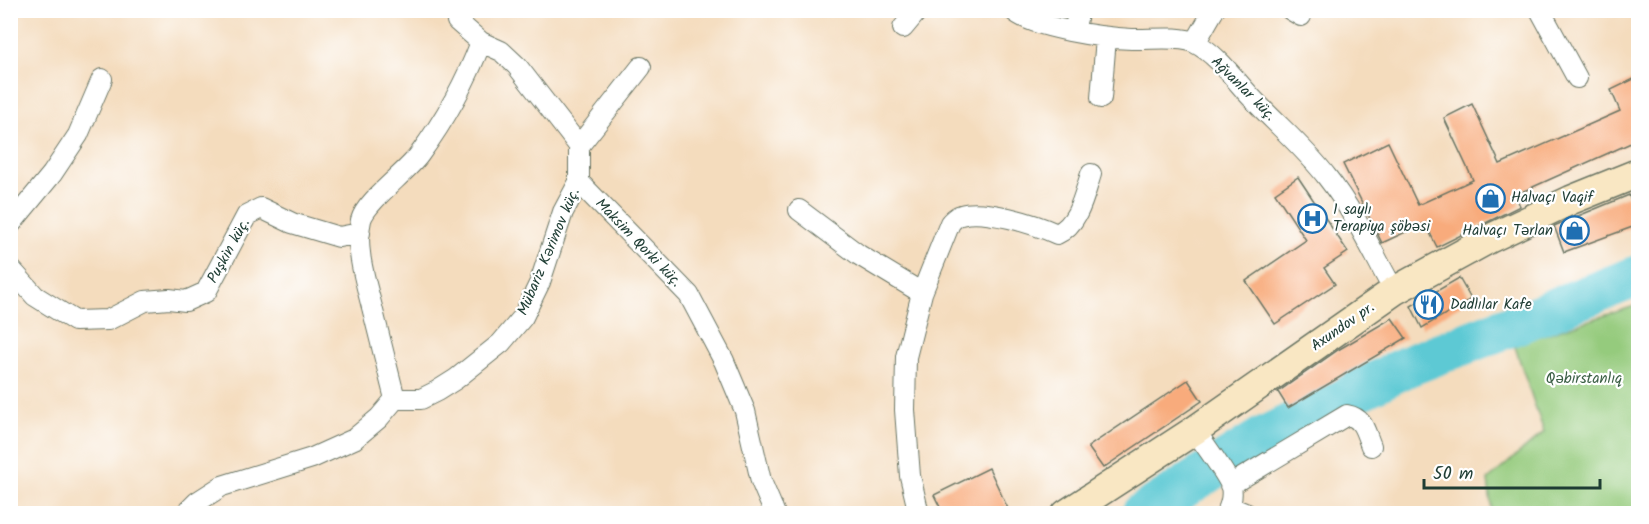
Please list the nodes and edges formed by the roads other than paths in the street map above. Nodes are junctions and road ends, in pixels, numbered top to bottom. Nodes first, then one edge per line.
1 (455, 10) edge
2 (918, 10) edge
3 (1013, 10) edge
4 (1079, 10) edge
5 (1214, 10) edge
6 (1540, 10) edge
7 (903, 28) dead end
8 (1074, 31) junction
9 (1106, 38) junction
10 (480, 42) junction
11 (1195, 43) junction
12 (641, 67) dead end
13 (1577, 78) dead end
14 (102, 80) dead end
15 (1101, 98) dead end
16 (579, 146) junction
17 (1638, 173) edge
18 (1091, 174) dead end
19 (579, 182) junction
20 (799, 210) dead end
21 (10, 225) edge
22 (360, 233) junction
23 (10, 268) edge
24 (1394, 291) junction
25 (922, 293) junction
26 (396, 399) junction
27 (1201, 440) junction
28 (1371, 446) dead end
29 (1230, 485) junction
30 (1234, 511) edge
31 (185, 513) edge
32 (775, 513) edge
33 (919, 513) edge
34 (1066, 513) edge

1 - 10 street
2 - 7 street
3 - 8 street
4 - 8 street
5 - 11 street
6 - 13 street
8 - 9 street
9 - 11 street
9 - 15 street
10 - 16 street
10 - 22 street
11 - 24 street, Ağvanlar küç.
12 - 16 street
14 - 21 street
16 - 19 street
17 - 24 street, Axundov pr.
18 - 25 street
19 - 26 street, Mübariz Kərimov küç.
19 - 32 street, Maksim Qorki küç.
20 - 25 street
22 - 23 street, Puşkin küç.
22 - 26 street
24 - 27 street, Axundov pr.
25 - 33 street
26 - 31 street
27 - 29 street
27 - 34 street, Axundov pr.
28 - 29 street
29 - 30 street

